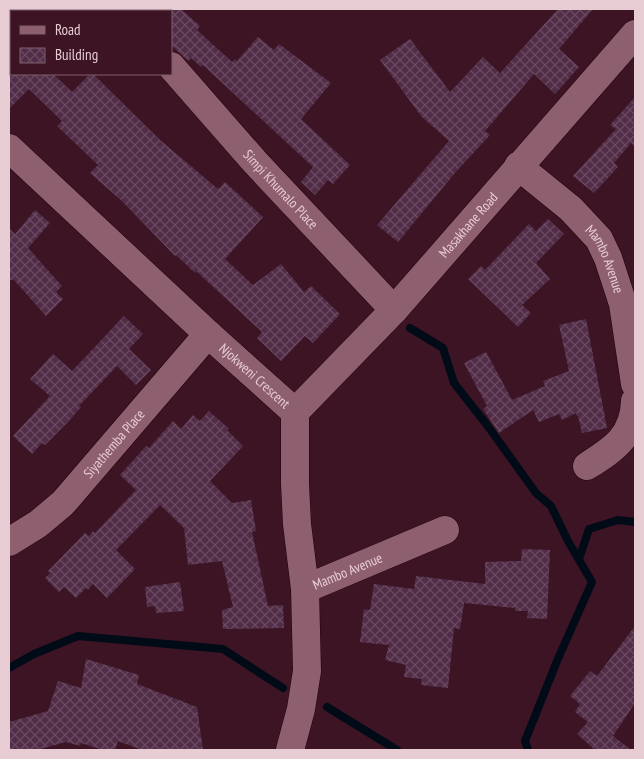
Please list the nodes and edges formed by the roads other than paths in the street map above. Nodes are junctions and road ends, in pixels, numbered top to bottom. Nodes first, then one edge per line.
1 (635, 34) edge
2 (172, 67) edge
3 (9, 148) edge
4 (518, 166) junction
5 (394, 310) junction
6 (208, 334) junction
7 (635, 384) edge
8 (635, 401) edge
9 (295, 412) junction
10 (587, 466) dead end
11 (445, 530) dead end
12 (9, 542) edge
13 (305, 589) junction
14 (290, 750) edge

1 - 4 street, Masakhane Road
2 - 5 street, Simpi Khumalo Place
3 - 6 street, Njokweni Crescent
4 - 5 street, Masakhane Road
4 - 7 street, Mambo Avenue
5 - 9 street, Masakhane Road
6 - 9 street, Njokweni Crescent
6 - 12 street, Siyathemba Place
8 - 10 street
9 - 13 street, Njokweni Crescent
11 - 13 street, Mambo Avenue
13 - 14 street, Njokweni Crescent

